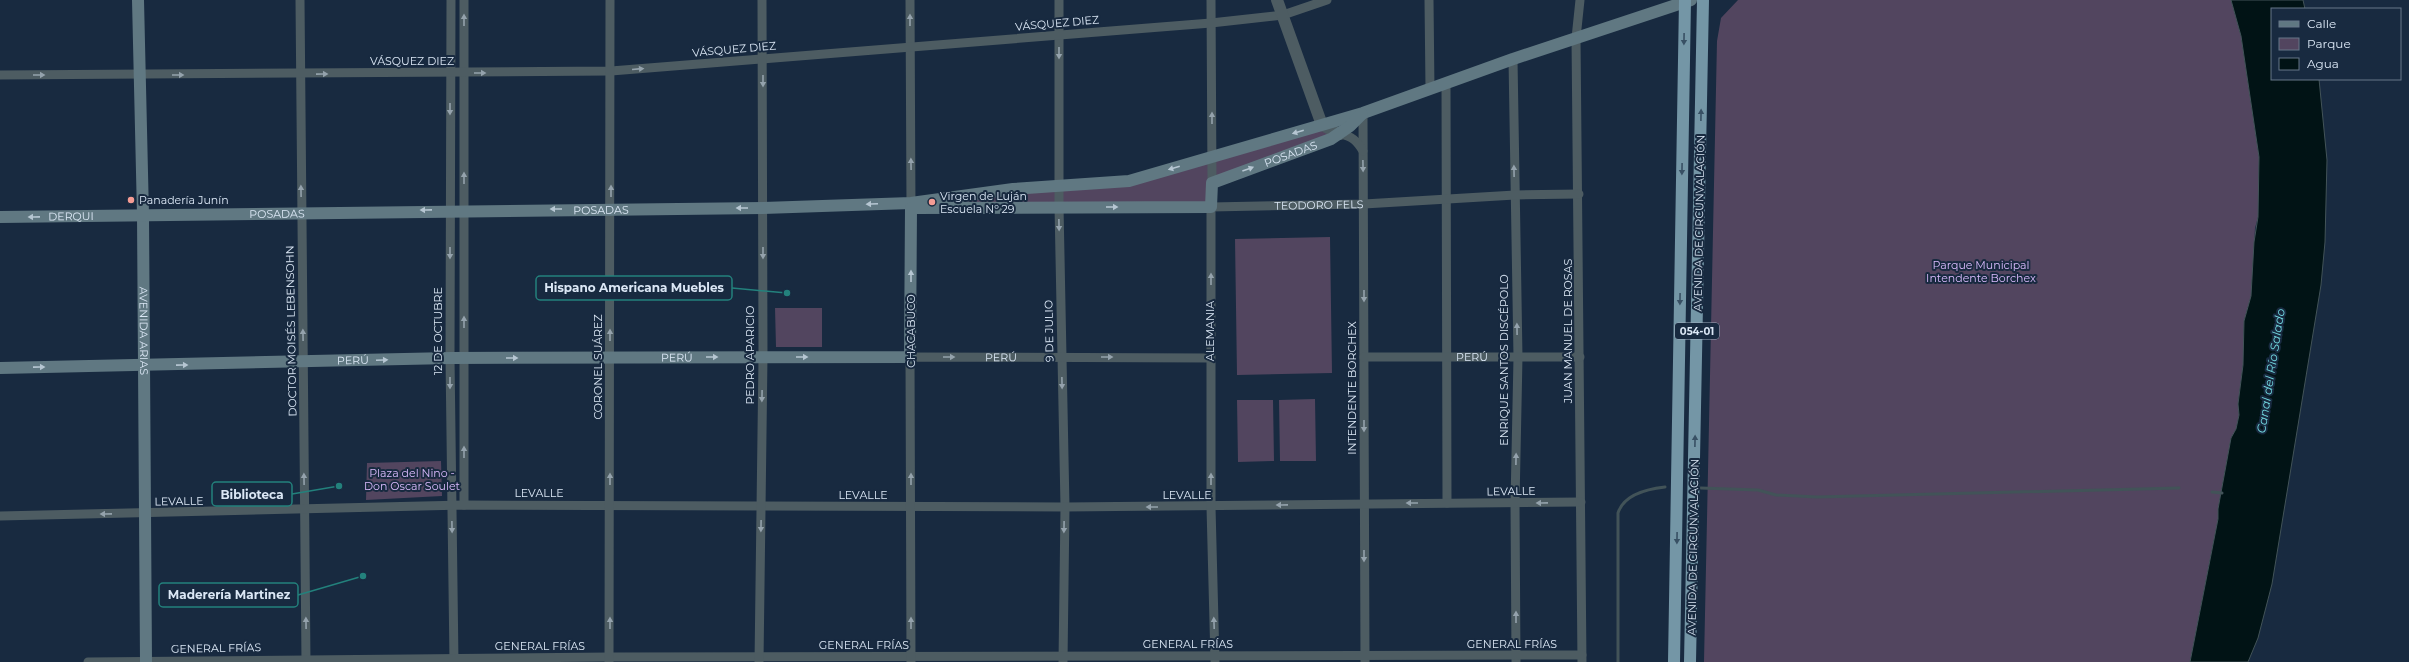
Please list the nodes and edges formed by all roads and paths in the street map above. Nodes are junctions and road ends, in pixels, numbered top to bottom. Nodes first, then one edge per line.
1 (138, 0) edge
2 (300, 0) edge
3 (451, 0) edge
4 (464, 0) edge
5 (610, 0) edge
6 (762, 0) edge
7 (910, 0) edge
8 (1060, 0) edge
9 (1211, 0) edge
10 (1277, 0) edge
11 (1327, 0) edge
12 (1429, 0) edge
13 (1580, 0) edge
14 (1704, 0) edge
15 (1687, 1) edge
16 (1283, 15) junction
17 (1211, 23) junction
18 (1059, 35) junction
19 (1576, 38) junction
20 (910, 48) junction
21 (763, 59) junction
22 (1512, 59) junction
23 (610, 72) junction
24 (451, 73) junction
25 (464, 73) junction
26 (300, 74) junction
27 (0, 75) edge
28 (139, 75) junction
29 (1446, 83) junction
30 (1430, 89) junction
31 (1362, 113) junction
32 (1322, 125) junction
33 (1340, 134) junction
34 (1363, 151) junction
35 (1212, 157) junction
36 (1212, 183) junction
37 (1059, 186) junction
38 (1579, 194) junction
39 (1515, 195) junction
40 (1447, 200) junction
41 (1364, 204) junction
42 (911, 206) junction
43 (1059, 206) junction
44 (1211, 207) junction
45 (763, 208) junction
46 (611, 209) junction
47 (450, 210) junction
48 (464, 210) junction
49 (302, 213) junction
50 (143, 215) junction
51 (0, 217) edge
52 (763, 357) junction
53 (910, 357) junction
54 (1061, 357) junction
55 (1364, 357) junction
56 (1448, 357) junction
57 (1518, 357) junction
58 (1580, 357) junction
59 (450, 358) junction
60 (464, 358) junction
61 (610, 358) junction
62 (1210, 358) junction
63 (303, 362) junction
64 (143, 366) junction
65 (0, 368) edge
66 (1581, 502) junction
67 (1447, 503) junction
68 (1515, 503) junction
69 (1364, 504) junction
70 (610, 505) junction
71 (451, 506) junction
72 (464, 506) junction
73 (761, 506) junction
74 (911, 507) junction
75 (1065, 507) junction
76 (1211, 507) junction
77 (305, 510) junction
78 (145, 514) junction
79 (0, 516) edge
80 (759, 659) edge
81 (911, 659) edge
82 (1063, 659) edge
83 (1215, 659) edge
84 (1365, 659) edge
85 (1516, 659) edge
86 (1582, 659) edge
87 (454, 660) edge
88 (610, 660) edge
89 (306, 661) edge
90 (88, 662) edge
91 (146, 662) edge
92 (1674, 662) edge
93 (1690, 662) edge

1 - 28 main road, AVENIDA ARIAS
2 - 26 street, DOCTOR MOISÉS LEBENSOHN
3 - 24 street, 12 DE OCTUBRE
25 -> 4 street
5 - 23 street, CORONEL SUÁREZ
6 - 21 street, PEDRO APARICIO
20 -> 7 street, CHACABUCO
8 - 18 street, 9 DE JULIO
9 - 17 street, ALEMANIA
10 - 16 street
11 - 16 street, VÁSQUEZ DIEZ
12 - 30 street
13 - 19 street, JUAN MANUEL DE ROSAS
93 -> 14 highway, AVENIDA DE CIRCUNVALACIÓN / 054-01
15 - 19 main road, POSADAS
15 -> 92 highway, AVENIDA DE CIRCUNVALACIÓN / 054-01
16 - 17 street, VÁSQUEZ DIEZ
16 - 32 street
17 - 18 street, VÁSQUEZ DIEZ
35 -> 17 street, ALEMANIA
18 - 20 street, VÁSQUEZ DIEZ
18 -> 37 street, 9 DE JULIO
19 - 22 main road, POSADAS
19 - 38 street, JUAN MANUEL DE ROSAS
20 - 21 street, VÁSQUEZ DIEZ
42 -> 20 street, CHACABUCO
23 -> 21 street, VÁSQUEZ DIEZ
21 -> 45 street, PEDRO APARICIO
22 - 29 main road, POSADAS
39 -> 22 street, ENRIQUE SANTOS DISCÉPOLO
25 -> 23 street, VÁSQUEZ DIEZ
46 -> 23 street, CORONEL SUÁREZ
24 - 25 street, VÁSQUEZ DIEZ
26 -> 24 street, VÁSQUEZ DIEZ
24 -> 47 street, 12 DE OCTUBRE
48 -> 25 street
28 -> 26 street, VÁSQUEZ DIEZ
49 -> 26 street, DOCTOR MOISÉS LEBENSOHN
27 -> 28 street, VÁSQUEZ DIEZ
28 - 50 main road, AVENIDA ARIAS
29 - 30 main road, POSADAS
29 - 40 street
30 - 31 main road, POSADAS
31 - 32 main road, POSADAS
31 - 33 main road, POSADAS
31 - 34 street, INTENDENTE BORCHEX
32 - 33 street
32 -> 35 main road, POSADAS
33 - 34 street
36 -> 33 main road, POSADAS
34 -> 41 street, INTENDENTE BORCHEX
35 - 36 street, ALEMANIA
35 -> 37 main road, POSADAS
36 - 44 main road, ALEMANIA
37 - 42 main road, POSADAS
37 - 43 street, 9 DE JULIO
38 - 39 street, TEODORO FELS
38 - 58 street, JUAN MANUEL DE ROSAS
39 - 40 street, TEODORO FELS
57 -> 39 street, ENRIQUE SANTOS DISCÉPOLO
40 - 41 street, TEODORO FELS
40 - 56 street
41 - 44 street, TEODORO FELS
41 -> 55 street, INTENDENTE BORCHEX
42 - 43 main road, POSADAS
42 -> 45 main road, POSADAS
53 -> 42 main road, CHACABUCO
43 -> 44 main road, TEODORO FELS
43 -> 54 street, 9 DE JULIO
62 -> 44 street, ALEMANIA
45 -> 46 main road, POSADAS
45 -> 52 street, PEDRO APARICIO
46 -> 48 main road, POSADAS
61 -> 46 street, CORONEL SUÁREZ
47 - 48 main road, POSADAS
47 -> 49 main road, POSADAS
47 -> 59 street, 12 DE OCTUBRE
60 -> 48 street
49 - 50 main road, POSADAS
63 -> 49 street, DOCTOR MOISÉS LEBENSOHN
50 -> 51 main road, DERQUI
50 - 64 main road, AVENIDA ARIAS
52 -> 53 main road, PERÚ
61 -> 52 main road, PERÚ
52 -> 73 street, PEDRO APARICIO
53 -> 54 street, PERÚ
74 -> 53 street, CHACABUCO
54 -> 62 street, PERÚ
54 -> 75 street, 9 DE JULIO
55 - 56 street, PERÚ
55 -> 69 street, INTENDENTE BORCHEX
56 - 57 street, PERÚ
56 - 67 street
57 - 58 street, PERÚ
68 -> 57 street, ENRIQUE SANTOS DISCÉPOLO
58 - 66 street, JUAN MANUEL DE ROSAS
59 - 60 main road, PERÚ
63 -> 59 main road, PERÚ
59 -> 71 street, 12 DE OCTUBRE
60 -> 61 main road, PERÚ
72 -> 60 street
70 -> 61 street, CORONEL SUÁREZ
76 -> 62 street, ALEMANIA
64 -> 63 main road, PERÚ
77 -> 63 street, DOCTOR MOISÉS LEBENSOHN
65 -> 64 main road, PERÚ
64 - 78 main road, AVENIDA ARIAS
66 -> 68 street, LEVALLE
66 - 86 street, JUAN MANUEL DE ROSAS
67 - 68 street, LEVALLE
67 -> 69 street, LEVALLE
85 -> 68 street, ENRIQUE SANTOS DISCÉPOLO
69 -> 76 street, LEVALLE
69 -> 84 street, INTENDENTE BORCHEX
70 - 72 street, LEVALLE
70 - 73 street, LEVALLE
88 -> 70 street, CORONEL SUÁREZ
71 - 72 street, LEVALLE
71 - 77 street, LEVALLE
71 -> 87 street, 12 DE OCTUBRE
73 - 74 street, LEVALLE
73 -> 80 street, PEDRO APARICIO
74 - 75 street, LEVALLE
81 -> 74 street, CHACABUCO
76 -> 75 street, LEVALLE
75 -> 82 street, 9 DE JULIO
83 -> 76 street, ALEMANIA
77 - 78 street, LEVALLE
89 -> 77 street, DOCTOR MOISÉS LEBENSOHN
78 -> 79 street, LEVALLE
78 - 91 main road, AVENIDA ARIAS
80 - 81 street, GENERAL FRÍAS
80 - 88 street, GENERAL FRÍAS
81 - 82 street, GENERAL FRÍAS
82 - 83 street, GENERAL FRÍAS
83 - 84 street, GENERAL FRÍAS
84 - 85 street, GENERAL FRÍAS
85 - 86 street, GENERAL FRÍAS
87 - 88 street, GENERAL FRÍAS
87 - 89 street, GENERAL FRÍAS
89 - 91 street, GENERAL FRÍAS
90 - 91 street, GENERAL FRÍAS

